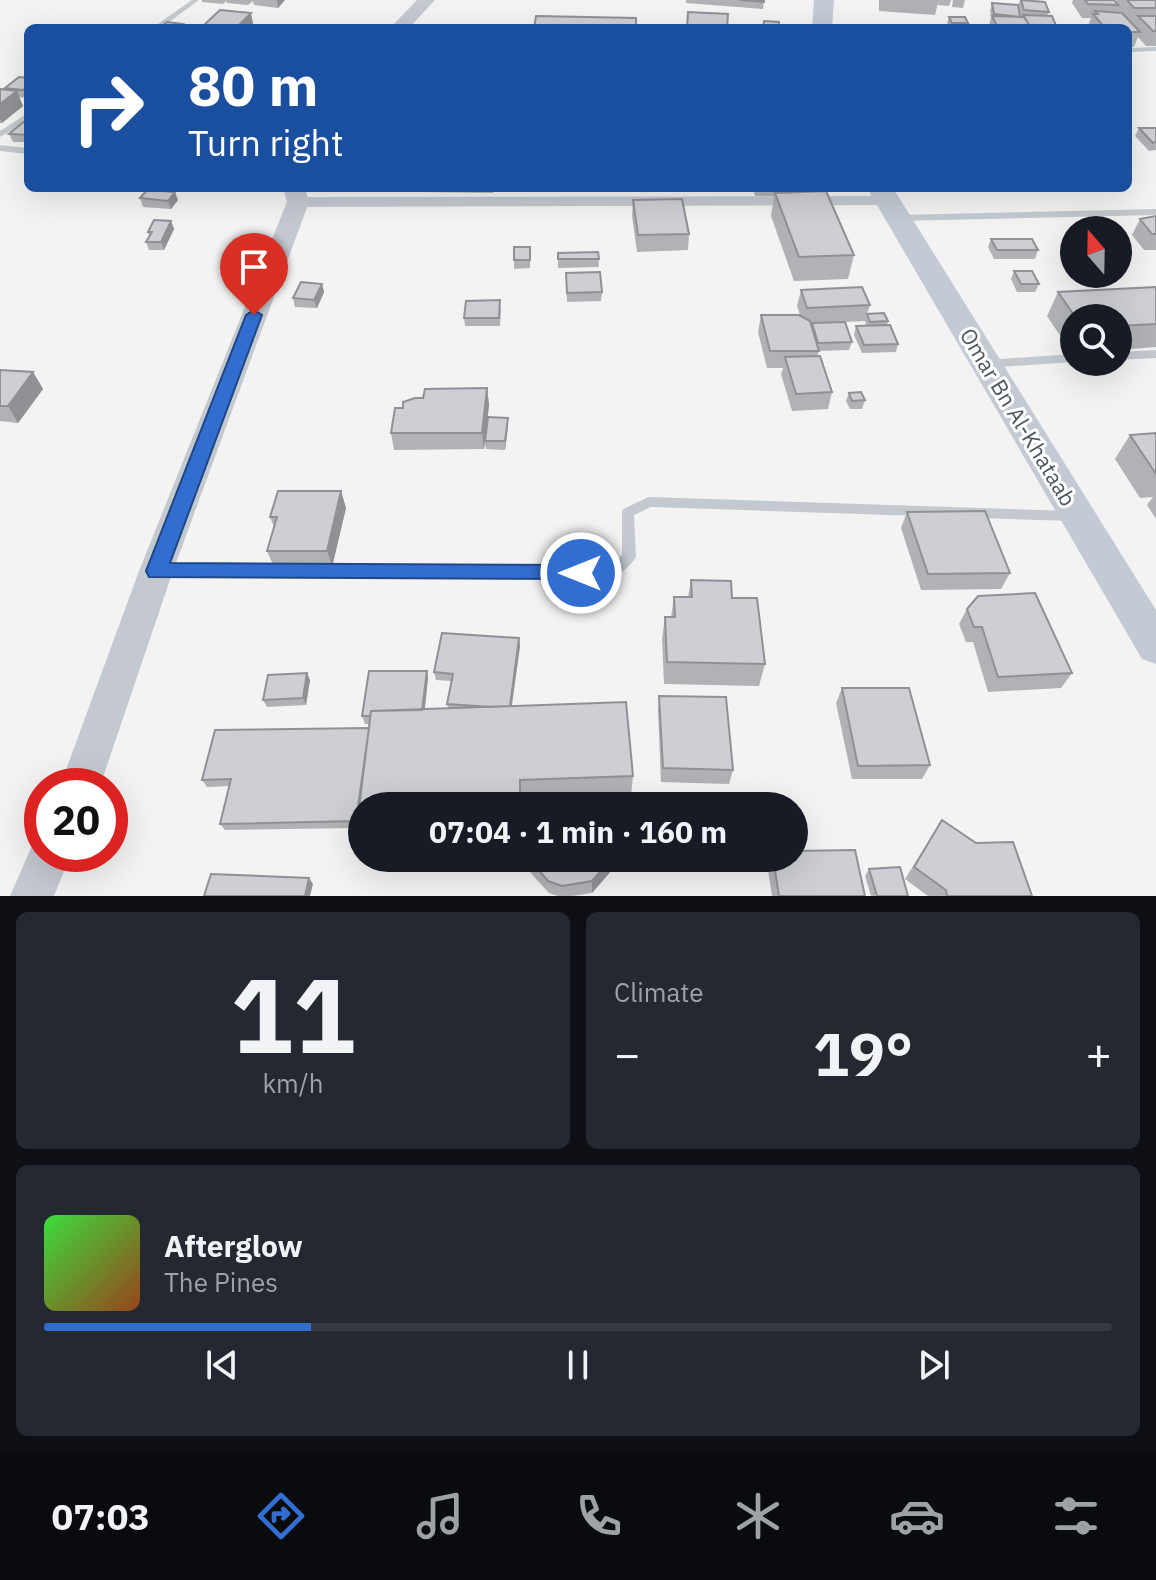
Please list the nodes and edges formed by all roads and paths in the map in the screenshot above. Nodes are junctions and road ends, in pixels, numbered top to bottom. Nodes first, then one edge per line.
1 (196, 0) edge
2 (427, 0) edge
3 (824, 0) edge
4 (162, 24) edge
5 (403, 24) edge
6 (822, 24) edge
7 (1156, 49) edge
8 (1132, 50) edge
9 (24, 120) edge
10 (0, 135) edge
11 (0, 148) edge
12 (24, 151) edge
13 (296, 195) edge
14 (888, 202) edge
15 (1156, 212) edge
16 (1156, 354) edge
17 (1132, 355) edge
18 (1060, 359) edge
19 (987, 364) junction
20 (1079, 516) junction
21 (156, 571) junction
22 (1156, 646) edge
23 (86, 768) edge
24 (42, 872) edge
25 (32, 896) edge

1 - 4 lane
2 - 5 street
3 - 6 main road
7 - 8 lane
9 - 10 lane
11 - 12 lane
13 - 14 street
13 - 21 street
14 - 15 lane
14 - 19 main road, Omar Bn Al-Khataab
16 - 17 lane
18 - 19 lane
19 - 20 main road, Omar Bn Al-Khataab
20 - 21 lane
20 - 22 main road, Omar Bn Al-Khataab
21 - 23 street
24 - 25 street

